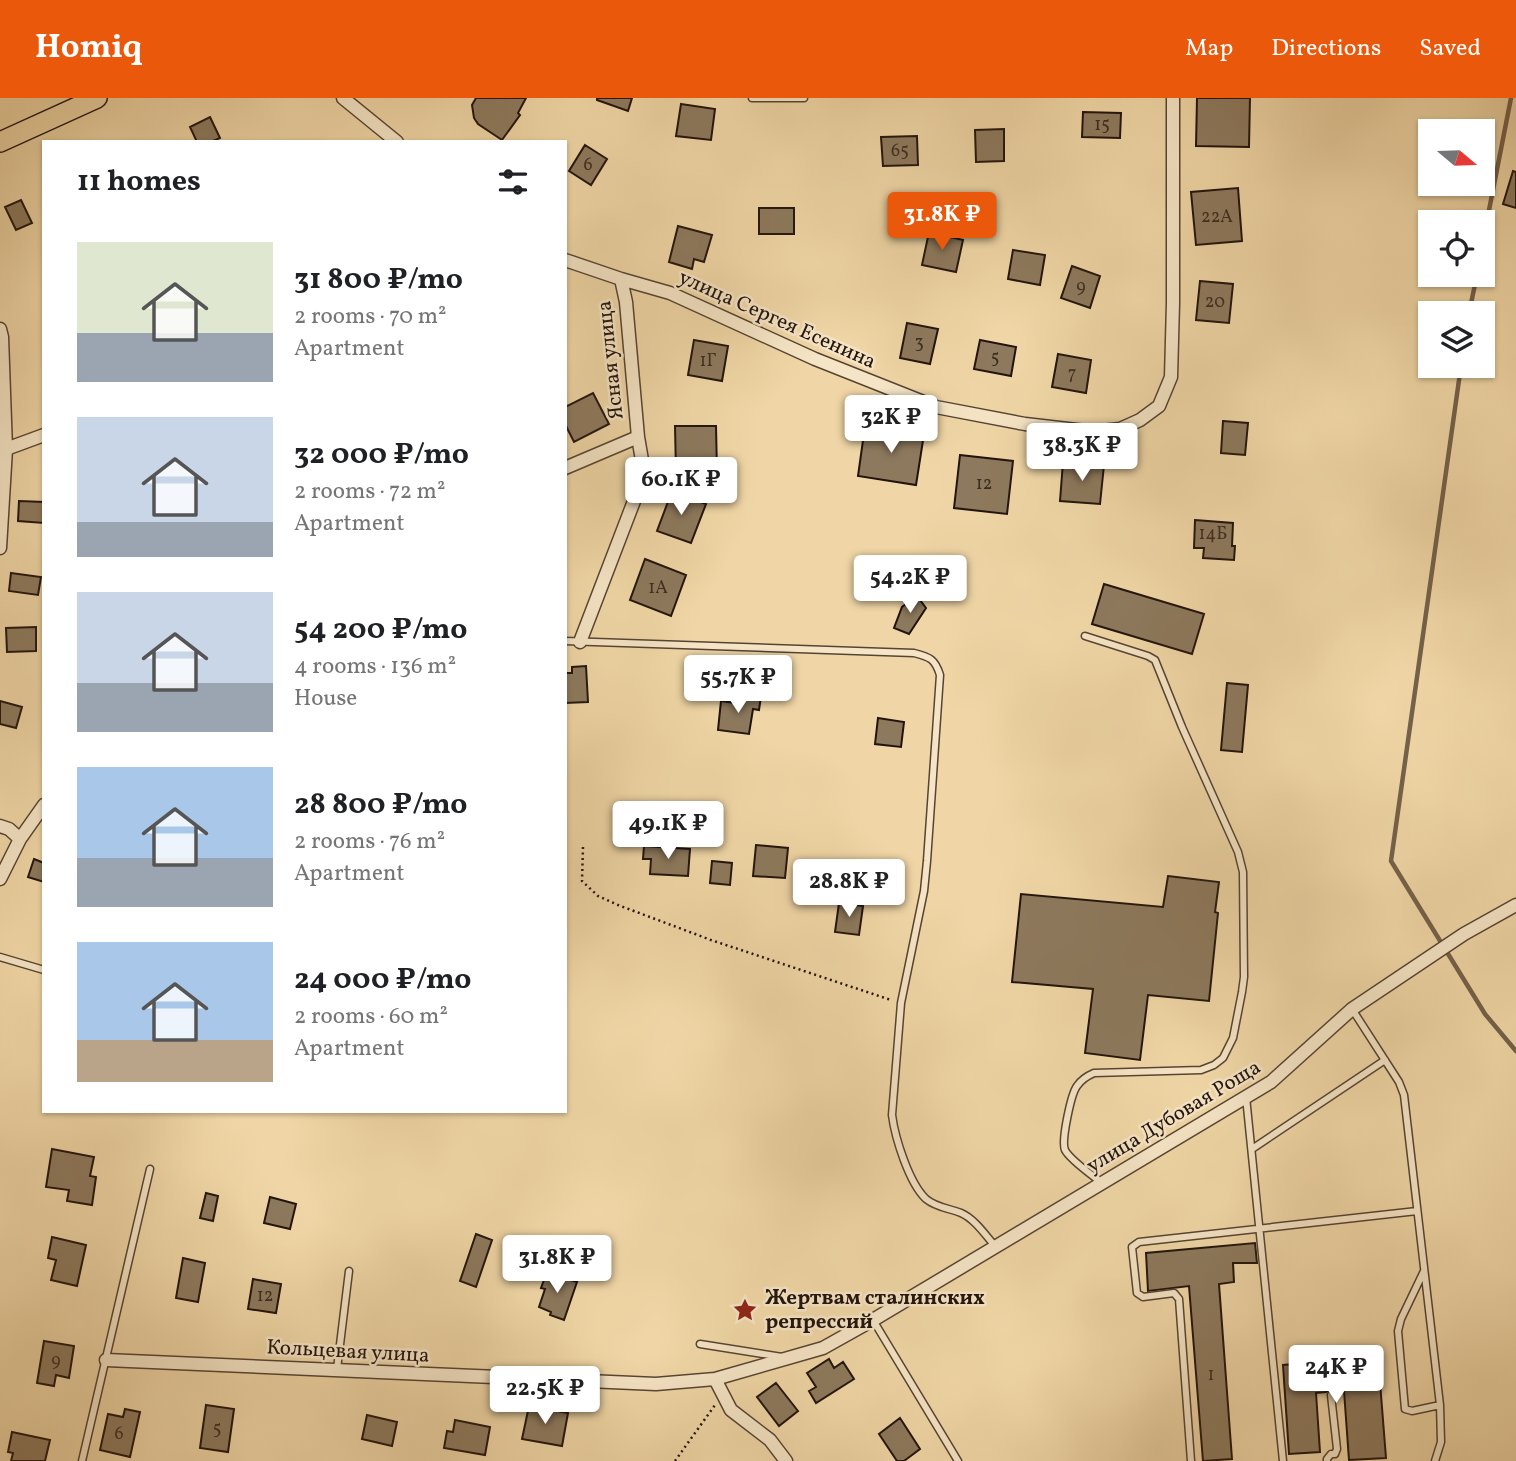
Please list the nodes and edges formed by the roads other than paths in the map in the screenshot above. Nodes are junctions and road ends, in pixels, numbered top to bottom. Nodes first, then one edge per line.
1 (97, 98) edge
2 (343, 98) edge
3 (752, 98) edge
4 (804, 98) edge
5 (1173, 98) edge
6 (395, 140) edge
7 (0, 142) edge
8 (567, 261) edge
9 (621, 279) junction
10 (0, 329) edge
11 (2, 383) edge
12 (42, 436) edge
13 (638, 437) junction
14 (6, 449) junction
15 (567, 467) edge
16 (0, 548) edge
17 (1085, 636) dead end
18 (567, 641) edge
19 (580, 642) junction
20 (42, 808) edge
21 (0, 826) edge
22 (20, 839) junction
23 (0, 879) edge
24 (1516, 905) edge
25 (0, 957) edge
26 (42, 969) edge
27 (1352, 1009) junction
28 (1385, 1060) junction
29 (1246, 1097) junction
30 (1252, 1149) junction
31 (150, 1169) dead end
32 (1102, 1183) junction
33 (1417, 1211) junction
34 (1260, 1228) junction
35 (996, 1247) junction
36 (1424, 1270) junction
37 (349, 1271) dead end
38 (873, 1320) junction
39 (700, 1344) dead end
40 (788, 1358) junction
41 (106, 1360) junction
42 (337, 1371) junction
43 (715, 1378) junction
44 (1331, 1395) dead end
45 (1440, 1405) junction
46 (82, 1461) edge
47 (786, 1461) edge
48 (958, 1461) edge
49 (1191, 1461) edge
50 (1283, 1461) edge
51 (1327, 1461) edge
52 (1435, 1461) edge

1 - 7 main road
2 - 6 street
3 - 4 lane
5 - 9 street, улица Сергея Есенина
8 - 9 street, улица Сергея Есенина
9 - 13 street, Ясная улица
10 - 11 street
11 - 14 street
12 - 14 street
13 - 15 street, Ясная улица
13 - 19 street, Ясная улица
14 - 16 street
17 - 32 lane
18 - 19 lane
19 - 35 lane
20 - 22 street
21 - 22 street
22 - 23 street
24 - 27 street, улица Дубовая Роща
25 - 26 lane
27 - 28 lane
27 - 29 street, улица Дубовая Роща
28 - 30 lane
28 - 33 lane
29 - 30 lane
29 - 32 street, улица Дубовая Роща
30 - 34 lane
31 - 41 lane
32 - 35 street, улица Дубовая Роща
33 - 34 lane
33 - 36 lane
34 - 49 lane
34 - 50 lane
35 - 38 street, улица Дубовая Роща
36 - 45 lane
36 - 45 lane
37 - 42 lane
38 - 40 street, улица Дубовая Роща
38 - 48 lane
39 - 40 lane
40 - 43 street, улица Дубовая Роща
41 - 42 street, Кольцевая улица
41 - 46 lane
42 - 43 street, Кольцевая улица
43 - 47 street
44 - 51 lane
45 - 52 lane

